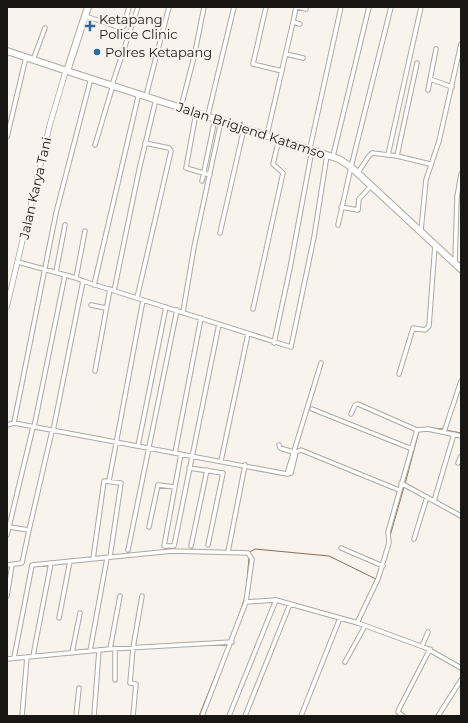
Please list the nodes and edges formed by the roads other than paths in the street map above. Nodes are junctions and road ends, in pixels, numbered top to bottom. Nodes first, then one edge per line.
1 (88, 7) edge
2 (129, 7) edge
3 (138, 7) edge
4 (169, 7) edge
5 (204, 7) edge
6 (234, 7) edge
7 (266, 7) edge
8 (296, 7) edge
9 (341, 7) edge
10 (369, 7) edge
11 (391, 7) edge
12 (420, 7) edge
13 (306, 9) dead end
14 (85, 16) junction
15 (293, 22) junction
16 (300, 24) dead end
17 (45, 28) dead end
18 (461, 44) edge
19 (436, 49) dead end
20 (7, 51) edge
21 (286, 54) junction
22 (303, 58) dead end
23 (29, 59) junction
24 (417, 63) dead end
25 (66, 71) junction
26 (282, 71) junction
27 (91, 78) junction
28 (430, 79) junction
29 (113, 85) junction
30 (452, 87) junction
31 (428, 90) dead end
32 (139, 93) junction
33 (146, 96) junction
34 (156, 99) junction
35 (181, 107) junction
36 (197, 112) junction
37 (208, 116) junction
38 (218, 119) junction
39 (244, 127) junction
40 (267, 135) junction
41 (7, 137) edge
42 (279, 139) junction
43 (145, 143) junction
44 (95, 146) dead end
45 (311, 149) junction
46 (330, 155) junction
47 (388, 155) junction
48 (397, 156) junction
49 (430, 164) junction
50 (351, 167) junction
51 (204, 174) junction
52 (358, 174) junction
53 (461, 174) edge
54 (210, 175) junction
55 (202, 181) dead end
56 (371, 186) junction
57 (460, 186) edge
58 (341, 207) junction
59 (65, 225) dead end
60 (338, 225) dead end
61 (421, 230) junction
62 (85, 231) dead end
63 (220, 233) dead end
64 (435, 244) junction
65 (18, 262) junction
66 (455, 263) junction
67 (45, 269) junction
68 (461, 269) edge
69 (56, 272) junction
70 (65, 275) junction
71 (76, 278) junction
72 (83, 281) junction
73 (94, 284) junction
74 (112, 290) junction
75 (137, 298) junction
76 (143, 300) junction
77 (91, 304) dead end
78 (7, 306) edge
79 (166, 307) junction
80 (106, 308) junction
81 (253, 309) dead end
82 (177, 310) junction
83 (183, 312) junction
84 (201, 318) junction
85 (218, 324) junction
86 (248, 334) junction
87 (274, 343) junction
88 (321, 363) dead end
89 (95, 371) dead end
90 (399, 374) dead end
91 (461, 380) edge
92 (312, 409) dead end
93 (351, 414) dead end
94 (14, 423) junction
95 (7, 425) edge
96 (33, 427) junction
97 (417, 430) junction
98 (444, 430) junction
99 (52, 431) junction
100 (454, 434) junction
101 (461, 436) edge
102 (115, 441) junction
103 (278, 445) dead end
104 (138, 446) junction
105 (149, 448) junction
106 (412, 449) junction
107 (293, 452) junction
108 (175, 453) junction
109 (181, 454) junction
110 (192, 456) junction
111 (461, 456) edge
112 (221, 461) junction
113 (458, 463) dead end
114 (245, 465) junction
115 (189, 468) junction
116 (206, 470) junction
117 (287, 474) junction
118 (109, 481) junction
119 (401, 483) junction
120 (174, 487) junction
121 (399, 490) junction
122 (427, 497) junction
123 (434, 501) junction
124 (461, 516) edge
125 (149, 527) dead end
126 (8, 528) edge
127 (29, 530) junction
128 (7, 535) edge
129 (414, 539) dead end
130 (208, 545) dead end
131 (191, 546) dead end
132 (341, 548) dead end
133 (128, 550) dead end
134 (228, 552) junction
135 (109, 558) junction
136 (92, 560) junction
137 (70, 561) junction
138 (51, 563) junction
139 (7, 565) edge
140 (12, 565) junction
141 (383, 566) junction
142 (7, 596) edge
143 (120, 596) dead end
144 (142, 596) dead end
145 (276, 600) junction
146 (246, 602) junction
147 (290, 604) junction
148 (80, 613) dead end
149 (59, 618) dead end
150 (340, 618) junction
151 (357, 623) junction
152 (365, 626) junction
153 (428, 632) dead end
154 (232, 642) junction
155 (422, 646) junction
156 (133, 648) junction
157 (110, 649) junction
158 (115, 649) junction
159 (430, 649) junction
160 (99, 650) junction
161 (90, 651) junction
162 (72, 653) junction
163 (33, 656) junction
164 (27, 657) junction
165 (14, 658) junction
166 (7, 659) edge
167 (345, 662) dead end
168 (461, 668) edge
169 (115, 680) dead end
170 (461, 680) edge
171 (79, 688) dead end
172 (22, 716) edge
173 (76, 716) edge
174 (94, 716) edge
175 (134, 716) edge
176 (202, 716) edge
177 (229, 716) edge
178 (245, 716) edge
179 (301, 716) edge
180 (404, 716) edge
181 (438, 716) edge

1 - 14 main road
2 - 14 street
3 - 29 street
4 - 33 street
5 - 35 street
6 - 37 street
7 - 26 street
8 - 13 street
8 - 15 street
9 - 45 street
10 - 46 street
11 - 50 street
12 - 47 street
14 - 25 main road
15 - 16 street
15 - 21 street
17 - 23 street
18 - 30 street
19 - 28 street
20 - 23 main road, Jalan Brigjend Katamso
21 - 22 street
21 - 26 street
23 - 25 main road, Jalan Brigjend Katamso
23 - 41 street
24 - 48 street
25 - 27 main road, Jalan Brigjend Katamso
25 - 65 street, Jalan Karya Tani
26 - 40 street
27 - 29 main road, Jalan Brigjend Katamso
27 - 67 street
28 - 30 street
28 - 31 street
29 - 32 main road, Jalan Brigjend Katamso
29 - 44 street
30 - 49 street
32 - 33 main road, Jalan Brigjend Katamso
32 - 73 street
33 - 34 main road, Jalan Brigjend Katamso
34 - 35 main road, Jalan Brigjend Katamso
34 - 43 street
35 - 36 main road, Jalan Brigjend Katamso
36 - 37 main road, Jalan Brigjend Katamso
36 - 51 street
37 - 38 main road, Jalan Brigjend Katamso
38 - 39 main road, Jalan Brigjend Katamso
38 - 51 street
38 - 54 street
39 - 40 main road, Jalan Brigjend Katamso
39 - 63 street
40 - 42 main road, Jalan Brigjend Katamso
42 - 45 main road, Jalan Brigjend Katamso
42 - 81 street
43 - 74 street
43 - 75 street
45 - 46 main road, Jalan Brigjend Katamso
45 - 87 street
46 - 50 main road, Jalan Brigjend Katamso
46 - 87 street
47 - 48 street
47 - 52 street
48 - 49 street
49 - 61 street
50 - 52 main road, Jalan Brigjend Katamso
50 - 58 street
51 - 54 street
51 - 55 street
52 - 56 main road, Jalan Brigjend Katamso
53 - 57 street
54 - 83 street
56 - 58 street
56 - 61 main road, Jalan Brigjend Katamso
57 - 66 street
58 - 60 street
59 - 69 street
61 - 64 main road, Jalan Brigjend Katamso
62 - 71 street
64 - 66 main road, Jalan Brigjend Katamso
64 - 90 street
65 - 67 street
65 - 78 street, Jalan Karya Tani
66 - 68 main road, Jalan Brigjend Katamso
67 - 69 street
67 - 94 street
69 - 70 street
70 - 71 street
70 - 96 street
71 - 72 street
72 - 73 street
72 - 99 street
73 - 74 street
74 - 75 street
74 - 80 street
75 - 76 street
76 - 79 street
76 - 102 street
77 - 80 street
79 - 82 street
79 - 104 street
80 - 89 street
82 - 83 street
82 - 105 street
83 - 84 street
84 - 85 street
84 - 108 street
85 - 86 street
85 - 110 street
86 - 87 street
86 - 112 street
88 - 107 street
91 - 98 street
92 - 106 street
93 - 97 street
94 - 95 street
94 - 96 street
96 - 99 street
96 - 126 street
97 - 98 street
97 - 106 street
98 - 100 street
99 - 102 street
99 - 127 street
100 - 101 street
100 - 123 street
102 - 104 street
102 - 118 street
103 - 107 street
104 - 105 street
105 - 108 street
105 - 133 street
106 - 119 street
107 - 117 street
108 - 109 street
109 - 110 street
109 - 120 street
110 - 112 street
110 - 115 street
111 - 113 street
112 - 114 street
114 - 117 street
114 - 134 street
115 - 116 street
115 - 120 street
116 - 130 street
116 - 131 street
117 - 121 street
118 - 135 street
118 - 136 street
119 - 121 street
119 - 122 street
120 - 125 street
121 - 141 street
122 - 123 street
122 - 129 street
123 - 124 street
126 - 127 street
126 - 128 street
127 - 140 street
132 - 141 street
134 - 135 street
134 - 146 street
135 - 136 street
135 - 161 street
136 - 137 street
137 - 138 street
137 - 149 street
138 - 163 street
138 - 165 street
139 - 140 street
140 - 142 street
141 - 151 street
143 - 157 street
144 - 156 street
145 - 146 street
145 - 147 street
145 - 177 street
146 - 154 street
147 - 150 street
147 - 178 street
148 - 162 street
150 - 151 street
150 - 179 street
151 - 152 street
152 - 155 street
152 - 167 street
153 - 155 street
154 - 156 street
154 - 176 street
155 - 159 street
156 - 158 street
156 - 175 street
157 - 158 street
157 - 160 street
158 - 169 street
159 - 168 street
159 - 180 street
160 - 161 street
160 - 174 street
161 - 162 street
162 - 163 street
163 - 164 street
164 - 165 street
164 - 172 street
165 - 166 street
170 - 181 street
171 - 173 street

